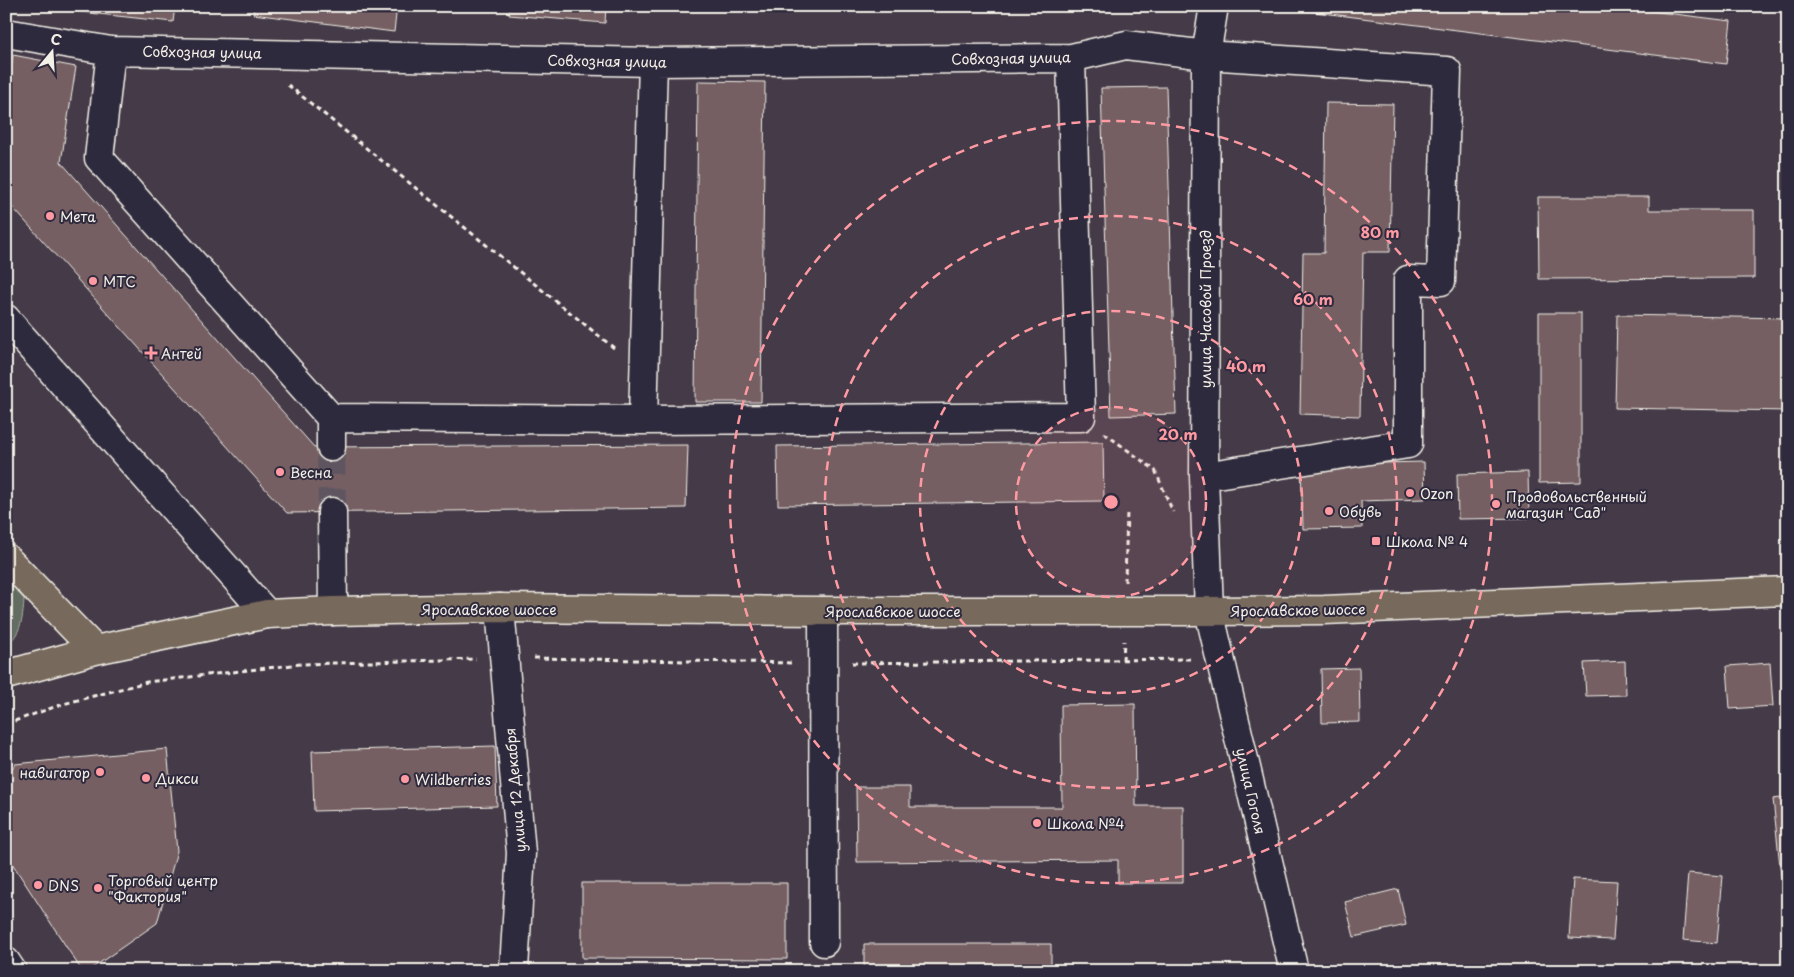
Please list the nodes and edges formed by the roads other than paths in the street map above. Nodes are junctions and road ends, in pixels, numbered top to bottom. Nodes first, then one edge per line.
1 (1214, 6) edge
2 (6, 33) edge
3 (111, 50) junction
4 (1206, 55) junction
5 (1071, 58) junction
6 (653, 62) junction
7 (6, 319) edge
8 (331, 418) junction
9 (643, 420) junction
10 (331, 447) tunnel mouth
11 (1204, 476) junction
12 (332, 512) tunnel mouth
13 (6, 558) edge
14 (1788, 591) edge
15 (500, 608) junction
16 (334, 611) junction
17 (824, 611) junction
18 (1209, 612) junction
19 (267, 614) junction
20 (95, 650) junction
21 (6, 675) edge
22 (824, 942) dead end
23 (6, 962) edge
24 (12, 971) edge
25 (516, 971) edge
26 (1294, 971) edge

1 - 4 street, улица Часовой Проезд
2 - 3 street, Совхозная улица
3 - 6 street, Совхозная улица
3 - 8 street
4 - 5 street, Совхозная улица
4 - 11 street, улица Часовой Проезд
4 - 11 street, Совхозная улица
5 - 6 street, Совхозная улица
5 - 9 street
6 - 9 street
7 - 19 street
8 - 9 street
8 - 10 street
11 - 18 street, улица Часовой Проезд
12 - 16 street
13 - 20 main road
14 - 18 main road, Ярославское шоссе
15 - 16 main road, Ярославское шоссе
15 - 17 main road, Ярославское шоссе
15 - 25 street, улица 12 Декабря
16 - 19 main road, Ярославское шоссе
17 - 18 main road, Ярославское шоссе
17 - 22 street
18 - 26 street, улица Гоголя
19 - 20 main road, Ярославское шоссе
20 - 21 main road, Ярославское шоссе
23 - 24 street

